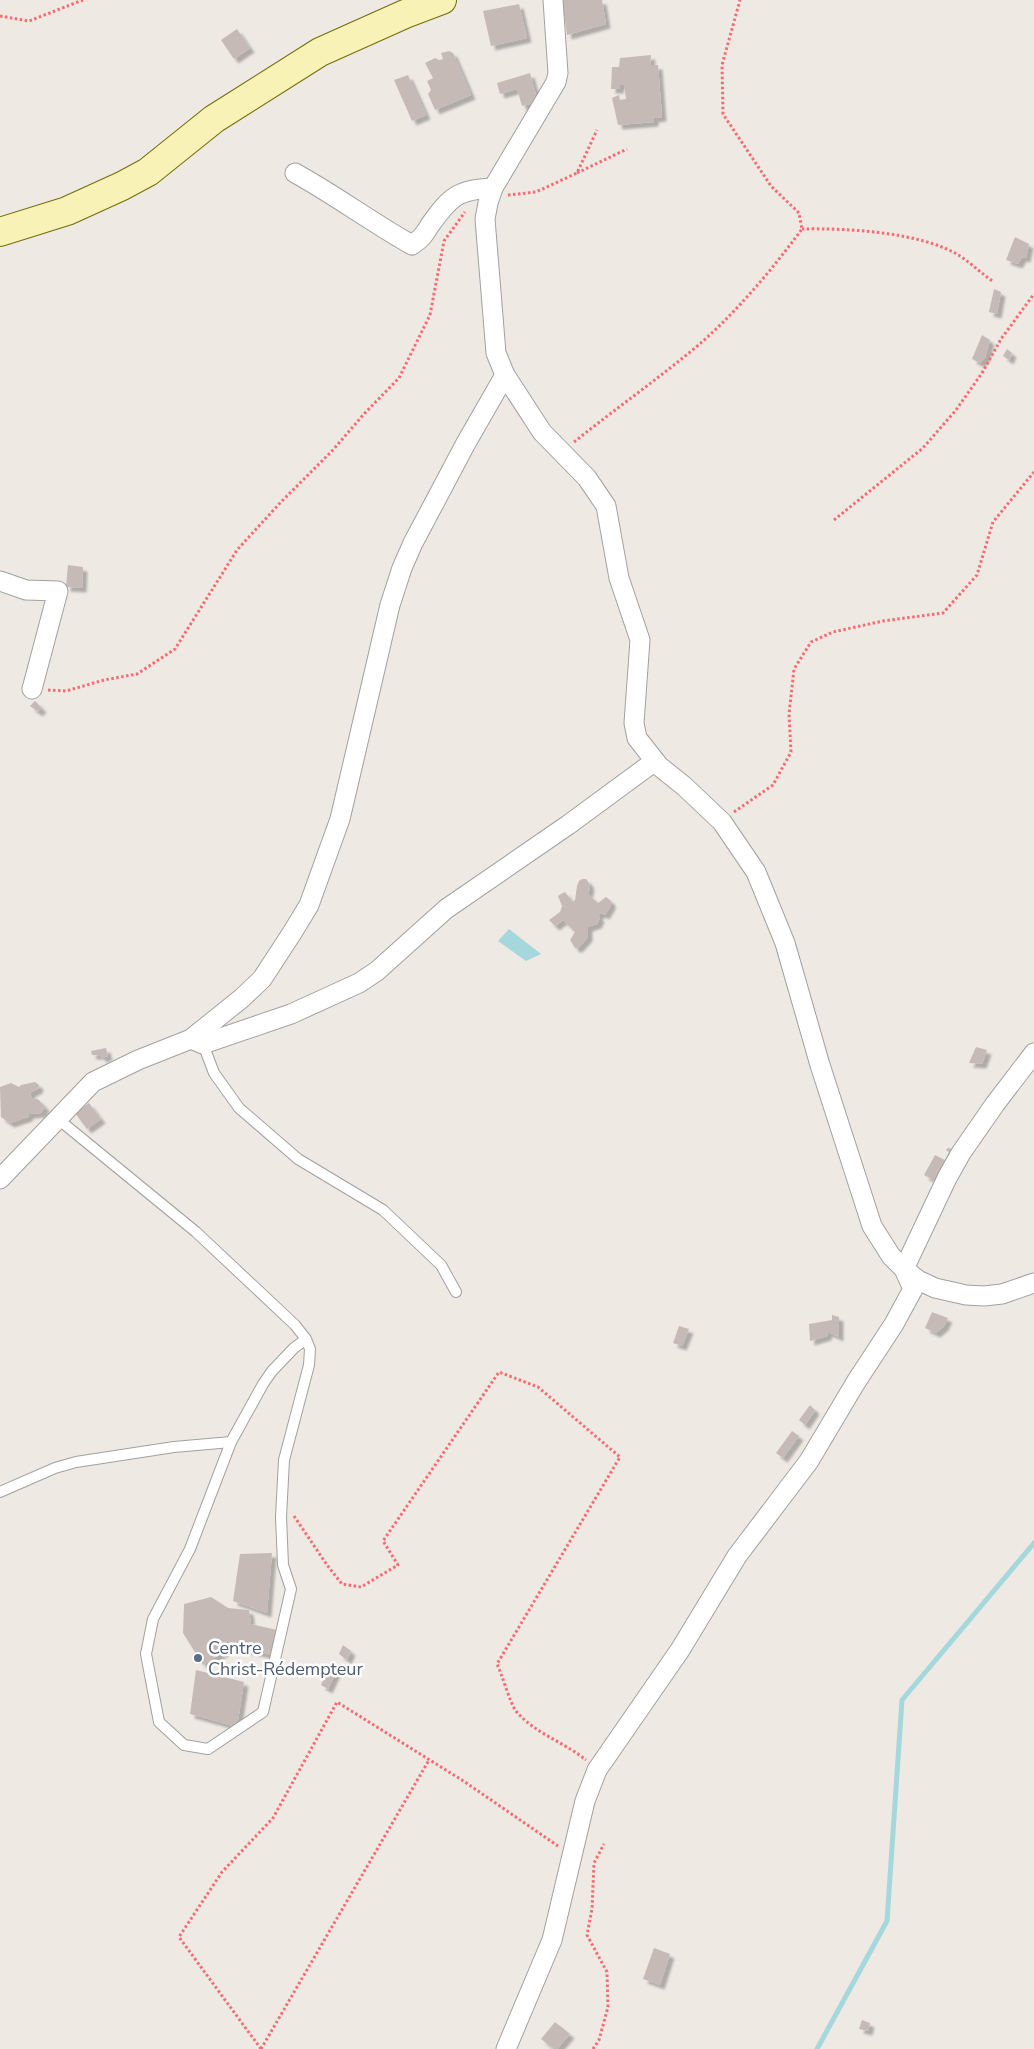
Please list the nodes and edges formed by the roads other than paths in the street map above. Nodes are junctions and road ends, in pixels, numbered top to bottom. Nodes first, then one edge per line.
1 (442, 0) edge
2 (553, 0) edge
3 (295, 172) dead end
4 (487, 188) junction
5 (0, 232) edge
6 (504, 375) junction
7 (0, 581) edge
8 (32, 689) road end
9 (655, 761) junction
10 (197, 1042) junction
11 (1034, 1053) edge
12 (58, 1119) junction
13 (0, 1179) edge
14 (904, 1269) junction
15 (1034, 1283) edge
16 (456, 1292) dead end
17 (306, 1339) junction
18 (230, 1442) junction
19 (0, 1492) edge
20 (506, 2049) edge

1 - 5 street
2 - 4 street
3 - 4 street
4 - 6 street
6 - 9 street
6 - 10 street
7 - 8 street
9 - 10 street
9 - 14 street
10 - 12 street
10 - 16 lane
11 - 14 street
12 - 13 street
12 - 17 lane
14 - 15 street
14 - 20 street
17 - 18 lane
17 - 18 lane
18 - 19 lane

